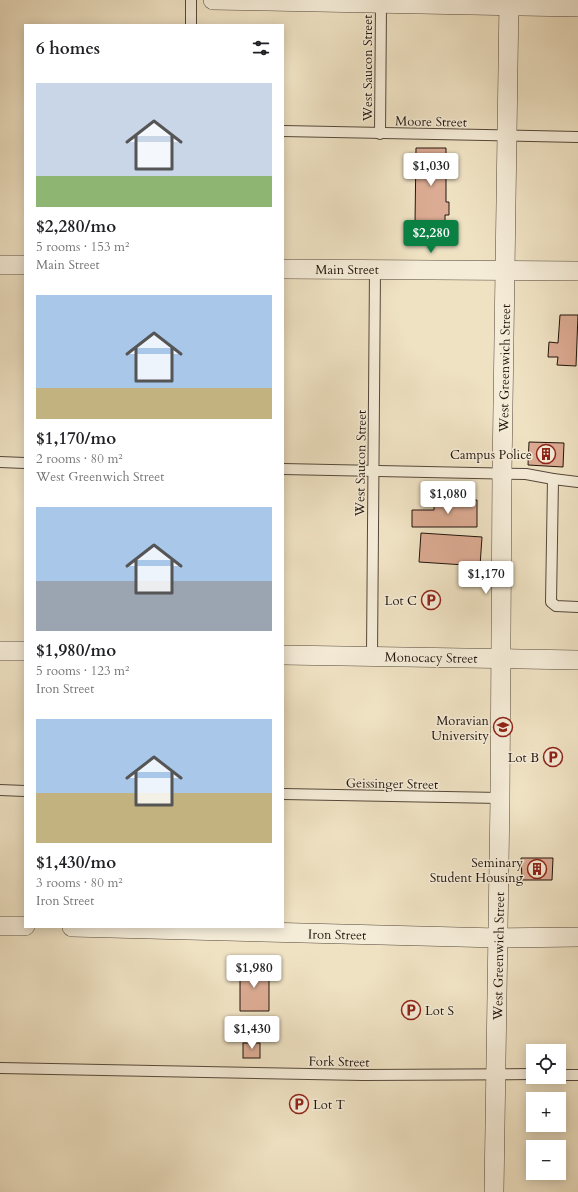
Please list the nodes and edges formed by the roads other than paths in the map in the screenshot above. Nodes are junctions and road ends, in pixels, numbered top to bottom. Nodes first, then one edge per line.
1 (191, 0) edge
2 (213, 0) edge
3 (509, 3) edge
4 (381, 4) junction
5 (578, 7) edge
6 (191, 24) edge
7 (284, 131) edge
8 (380, 134) junction
9 (507, 136) junction
10 (578, 137) edge
11 (0, 265) edge
12 (24, 265) edge
13 (284, 269) edge
14 (375, 269) junction
15 (506, 270) junction
16 (578, 271) edge
17 (0, 462) edge
18 (24, 463) edge
19 (284, 469) edge
20 (373, 471) junction
21 (502, 473) junction
22 (553, 479) junction
23 (578, 482) edge
24 (578, 607) edge
25 (0, 650) edge
26 (24, 651) edge
27 (284, 655) edge
28 (372, 656) junction
29 (501, 658) junction
30 (578, 660) edge
31 (0, 790) edge
32 (24, 791) edge
33 (284, 794) edge
34 (500, 798) junction
35 (0, 926) edge
36 (24, 926) edge
37 (111, 928) edge
38 (578, 937) edge
39 (498, 938) junction
40 (0, 1068) edge
41 (497, 1074) junction
42 (526, 1074) edge
43 (566, 1075) edge
44 (578, 1075) edge
45 (494, 1192) edge

1 - 6 lane
2 - 4 street
3 - 4 street
3 - 5 street
3 - 9 street, West Greenwich Street
4 - 8 lane, West Saucon Street
7 - 8 lane, Moore Street
8 - 9 lane, Moore Street
9 - 10 lane, Moore Street
9 - 15 street, West Greenwich Street
11 - 12 street
13 - 14 street, Main Street
14 - 15 street, Main Street
14 - 20 lane, West Saucon Street
15 - 16 street, Main Street
15 - 21 street, West Greenwich Street
17 - 18 lane
19 - 20 lane
20 - 21 lane
20 - 28 lane, West Saucon Street
21 - 22 lane
21 - 29 street, West Greenwich Street
22 - 23 lane
22 - 24 lane
25 - 26 street
27 - 28 street, Monocacy Street
28 - 29 street, Monocacy Street
29 - 30 street, Monocacy Street
29 - 34 street, West Greenwich Street
31 - 32 lane
33 - 34 lane, Geissinger Street
34 - 39 street, West Greenwich Street
35 - 36 street
37 - 39 street, Iron Street
38 - 39 street, Iron Street
39 - 41 street, West Greenwich Street
40 - 41 lane, Fork Street
41 - 42 lane, Fork Street
41 - 45 street, West Greenwich Street
43 - 44 lane

